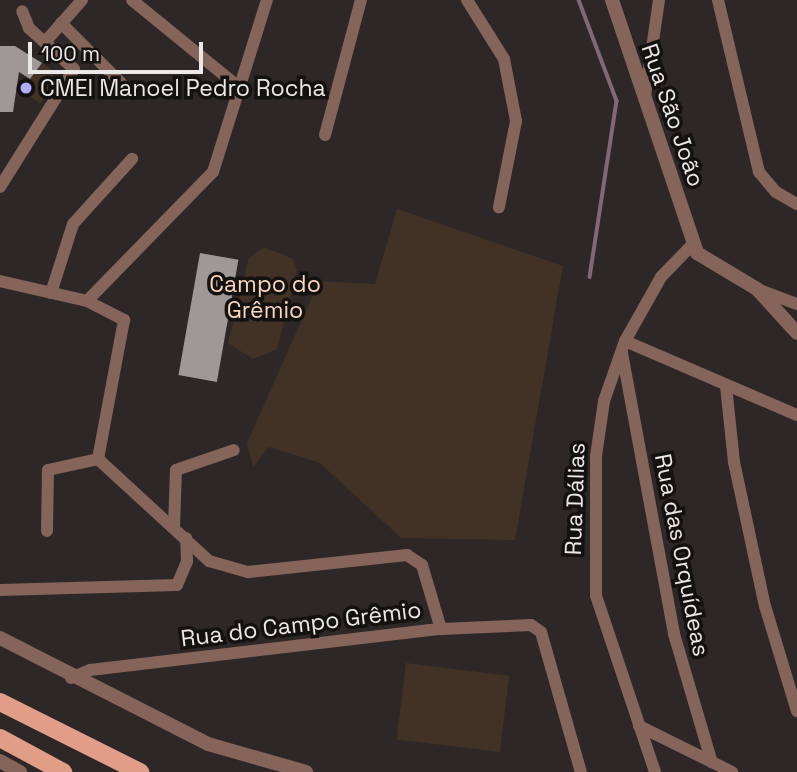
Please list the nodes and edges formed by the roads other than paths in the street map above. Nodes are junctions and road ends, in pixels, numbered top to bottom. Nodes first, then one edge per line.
1 (82, 0) edge
2 (132, 0) edge
3 (267, 0) edge
4 (361, 0) edge
5 (467, 0) edge
6 (612, 0) edge
7 (659, 0) edge
8 (718, 0) edge
9 (22, 11) dead end
10 (61, 23) junction
11 (44, 43) junction
12 (92, 57) junction
13 (74, 69) junction
14 (123, 85) dead end
15 (240, 88) junction
16 (643, 107) junction
17 (325, 135) dead end
18 (132, 159) dead end
19 (0, 187) edge
20 (797, 204) edge
21 (499, 207) dead end
22 (693, 244) junction
23 (0, 281) edge
24 (757, 289) junction
25 (51, 293) junction
26 (87, 301) junction
27 (797, 304) edge
28 (797, 333) edge
29 (623, 347) junction
30 (726, 386) junction
31 (797, 415) edge
32 (234, 450) dead end
33 (98, 459) junction
34 (174, 527) junction
35 (47, 531) dead end
36 (186, 538) junction
37 (0, 590) edge
38 (441, 629) junction
39 (0, 638) edge
40 (71, 678) junction
41 (0, 702) edge
42 (797, 711) edge
43 (639, 726) junction
44 (0, 738) edge
45 (0, 761) edge
46 (712, 763) junction
47 (20, 772) edge
48 (63, 772) edge
49 (140, 772) edge
50 (306, 772) edge
51 (581, 772) edge
52 (655, 772) edge
53 (733, 772) edge

1 - 10 street
2 - 15 street
3 - 15 street
4 - 17 street
5 - 21 street
6 - 16 street, Rua São João
7 - 16 street
8 - 20 street
9 - 11 street
10 - 11 street
10 - 12 street
11 - 13 street
12 - 13 street
12 - 14 street
13 - 19 street
15 - 26 street
16 - 22 street, Rua São João
18 - 25 street
22 - 24 street
22 - 29 street, Rua Dálias
23 - 25 street
24 - 27 street
24 - 28 street
25 - 26 street
26 - 33 street
29 - 30 street
29 - 43 street, Rua Dálias
29 - 46 street, Rua das Orquídeas
30 - 31 street
30 - 42 street
32 - 34 street
33 - 34 street
33 - 35 street
34 - 36 street
36 - 37 street
36 - 38 street
38 - 40 street, Rua do Campo Grêmio
38 - 51 street, Rua do Campo Grêmio
39 - 40 street
40 - 50 street
41 - 49 main road
43 - 46 street
43 - 52 street, Rua Dálias
44 - 48 main road
45 - 47 street
46 - 53 street

